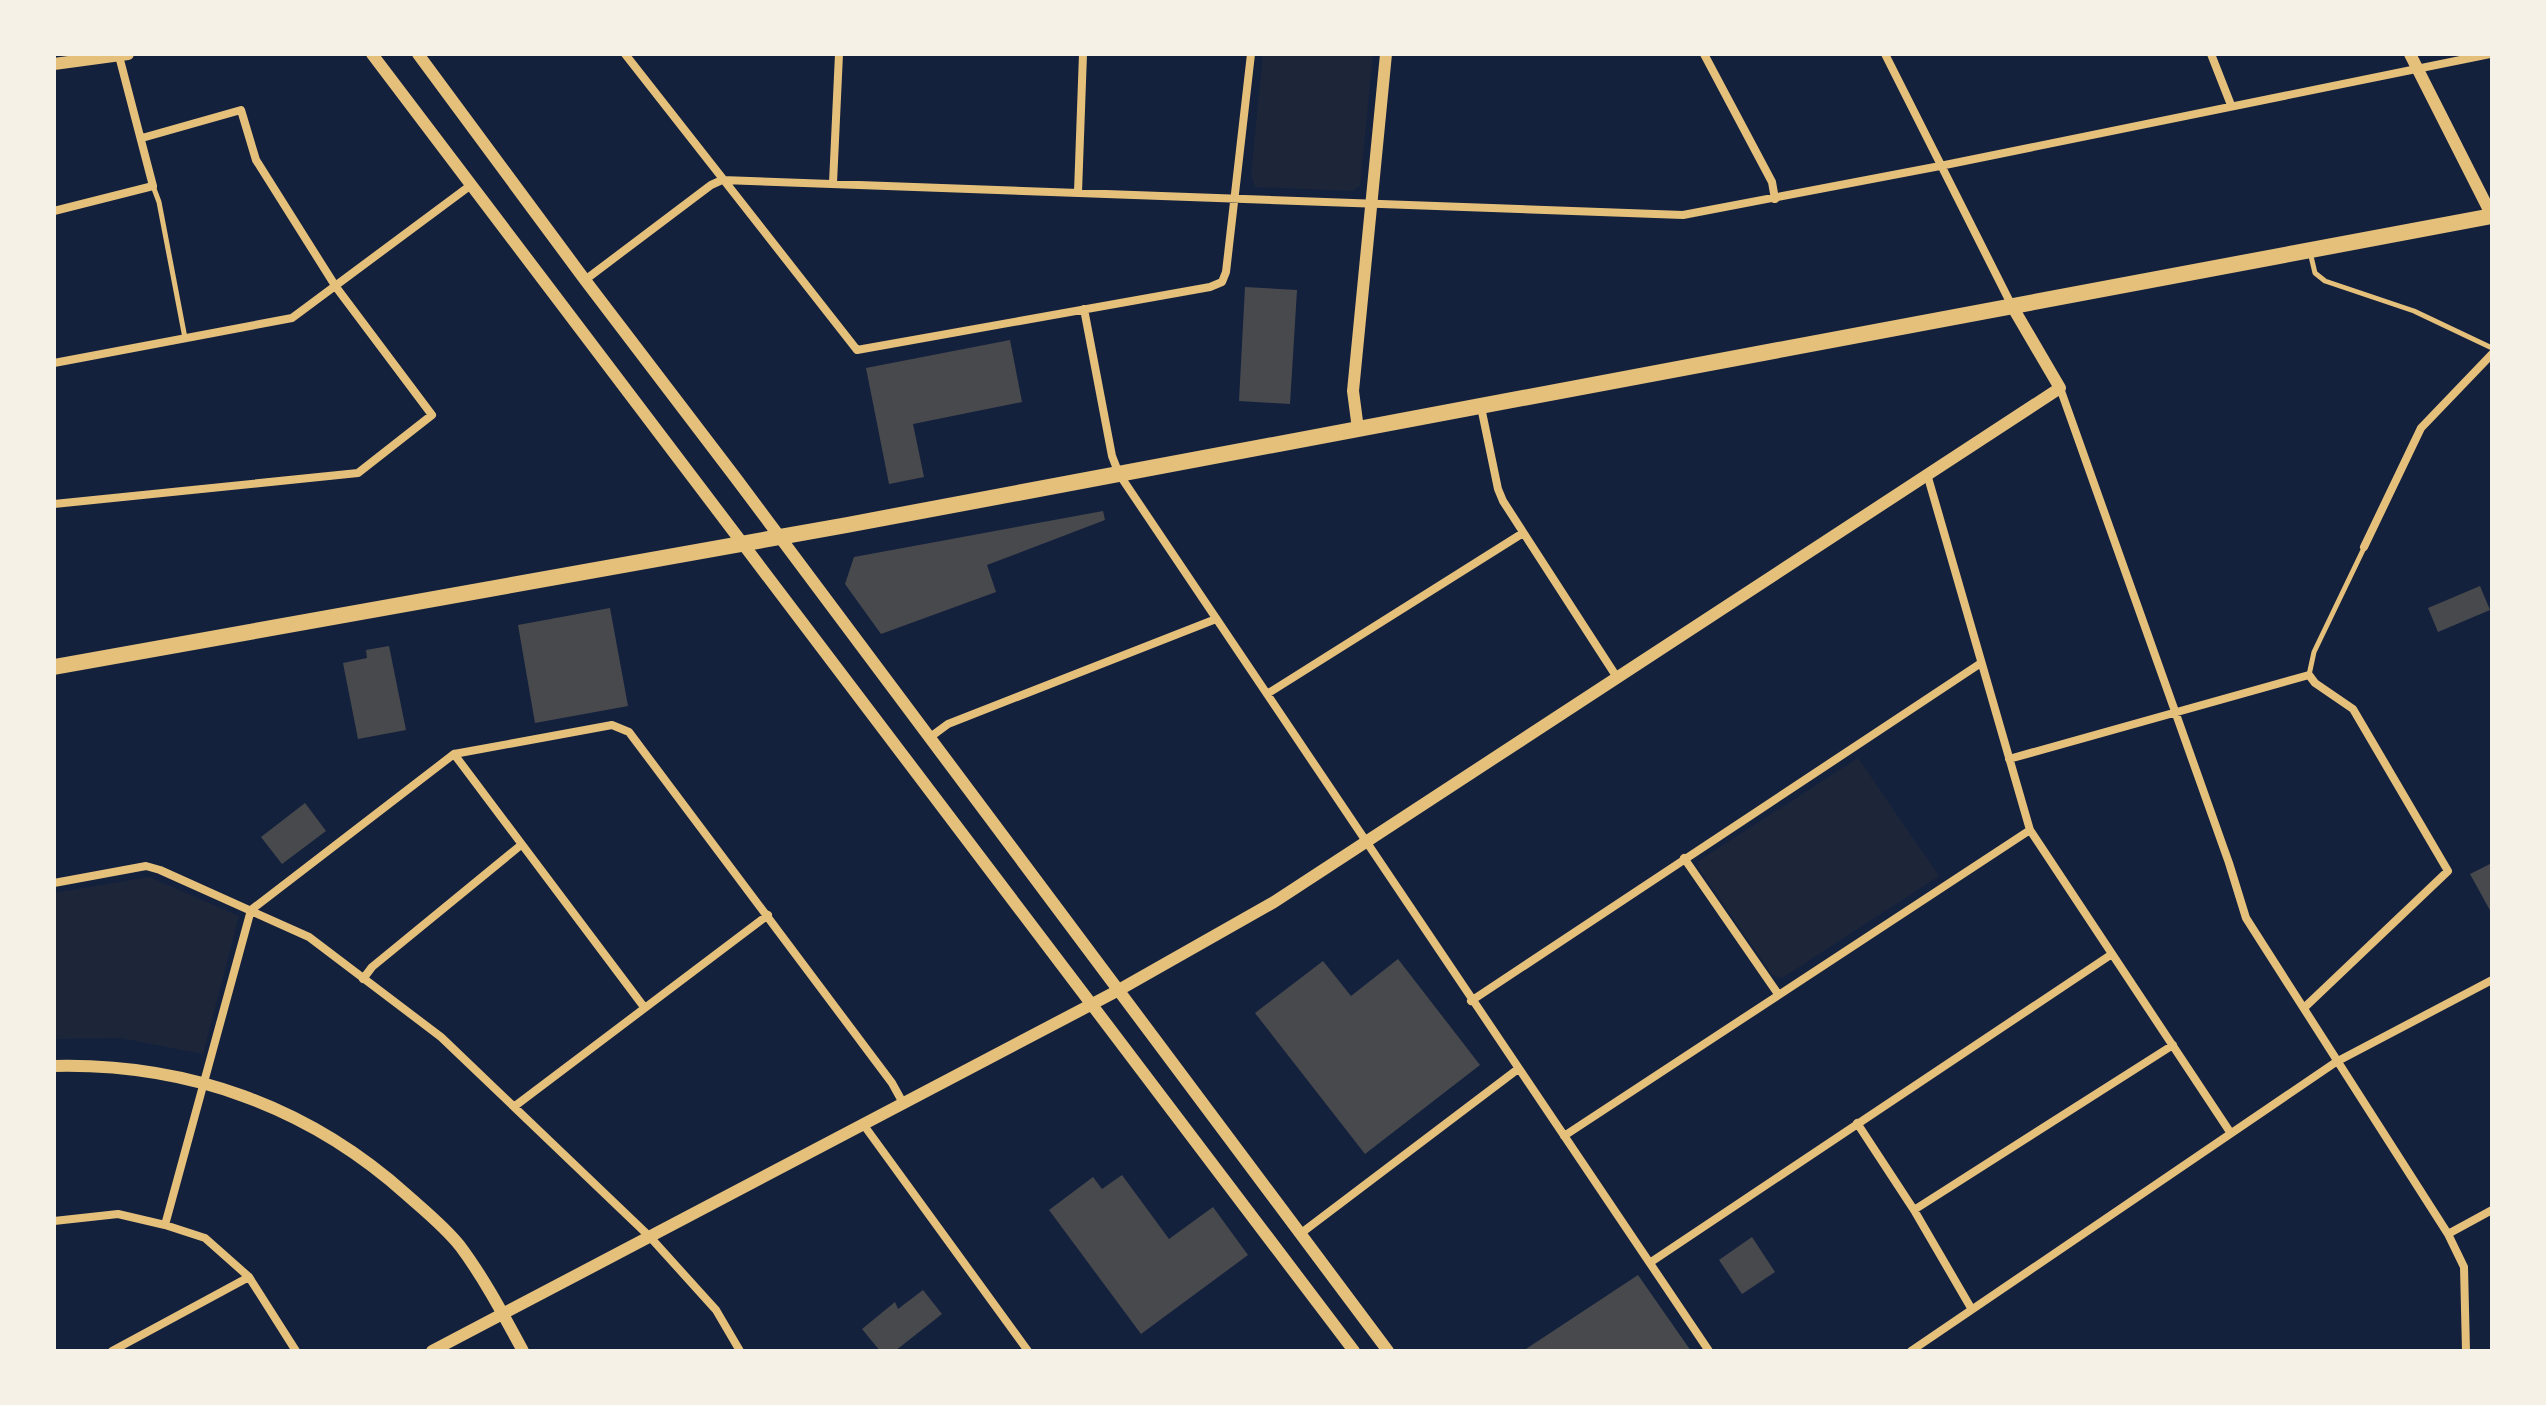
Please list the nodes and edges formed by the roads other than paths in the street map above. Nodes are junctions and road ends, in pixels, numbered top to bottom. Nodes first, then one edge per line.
1 (372, 54) edge
2 (418, 54) edge
3 (839, 54) edge
4 (1083, 54) edge
5 (1251, 54) edge
6 (1386, 54) edge
7 (1704, 54) edge
8 (1885, 54) edge
9 (2211, 54) edge
10 (2410, 54) edge
11 (2490, 54) edge
12 (123, 55) edge
13 (630, 56) edge
14 (54, 64) edge
15 (2419, 70) junction
16 (2231, 105) junction
17 (142, 138) junction
18 (1940, 166) junction
19 (722, 180) junction
20 (833, 183) junction
21 (471, 185) junction
22 (153, 186) junction
23 (1078, 192) junction
24 (1232, 198) junction
25 (1775, 199) junction
26 (1371, 203) junction
27 (54, 211) edge
28 (2492, 216) edge
29 (2310, 250) junction
30 (585, 280) junction
31 (336, 287) junction
32 (2012, 306) junction
33 (1084, 309) junction
34 (185, 339) junction
35 (2492, 348) edge
36 (2492, 354) edge
37 (54, 363) edge
38 (2060, 388) junction
39 (1481, 407) junction
40 (1358, 429) junction
41 (1119, 474) junction
42 (1927, 474) junction
43 (54, 504) edge
44 (1523, 533) junction
45 (780, 537) junction
46 (743, 544) junction
47 (2364, 547) joint
48 (1216, 619) junction
49 (1981, 663) junction
50 (54, 667) edge
51 (2309, 675) junction
52 (1618, 679) junction
53 (1267, 694) junction
54 (2176, 711) junction
55 (929, 738) junction
56 (454, 754) junction
57 (2009, 759) junction
58 (2030, 830) junction
59 (1366, 843) junction
60 (521, 845) junction
61 (1684, 858) junction
62 (54, 883) edge
63 (251, 910) junction
64 (768, 915) junction
65 (2112, 954) junction
66 (363, 979) junction
67 (2492, 980) edge
68 (1117, 991) junction
69 (1778, 994) junction
70 (1471, 1001) junction
71 (1092, 1003) junction
72 (644, 1007) junction
73 (2305, 1007) junction
74 (2173, 1045) junction
75 (2336, 1062) junction
76 (54, 1066) edge
77 (1518, 1069) junction
78 (203, 1083) junction
79 (903, 1103) junction
80 (515, 1106) junction
81 (1857, 1123) junction
82 (863, 1124) junction
83 (2230, 1132) junction
84 (1564, 1136) junction
85 (1914, 1210) junction
86 (2492, 1210) edge
87 (54, 1221) edge
88 (165, 1225) junction
89 (1300, 1234) junction
90 (2448, 1234) junction
91 (650, 1237) junction
92 (1651, 1262) junction
93 (249, 1277) junction
94 (1971, 1308) junction
95 (502, 1314) junction
96 (1924, 1347) edge
97 (112, 1351) edge
98 (296, 1351) edge
99 (432, 1351) edge
100 (523, 1351) edge
101 (740, 1351) edge
102 (1028, 1351) edge
103 (1354, 1351) edge
104 (1388, 1351) edge
105 (1709, 1351) edge
106 (1911, 1351) edge
107 (2466, 1351) edge

1 - 21 street
2 - 30 street
3 - 20 street
4 - 23 street
5 - 24 street
6 - 26 street
7 - 25 street
8 - 18 street
9 - 16 street
10 - 15 street
11 - 15 street
12 - 14 street
12 - 17 street
13 - 19 street
15 - 16 street
15 - 28 street
16 - 18 street
17 - 22 street
17 - 31 street
18 - 25 street
18 - 32 street
19 - 20 street
19 - 30 street
19 - 33 street
20 - 23 street
21 - 31 street
21 - 46 street
22 - 27 street
22 - 34 lane
23 - 24 street
24 - 26 street
24 - 33 street
25 - 26 street
26 - 40 street
28 - 29 main road
29 - 32 main road
29 - 35 lane
30 - 45 street
31 - 34 street
31 - 43 street
32 - 38 street
32 - 39 main road
33 - 41 street
34 - 37 street
36 - 47 street
38 - 42 street
38 - 54 street
39 - 40 main road
39 - 44 street
40 - 41 main road
41 - 45 main road
41 - 48 street
42 - 49 street
42 - 52 street
44 - 52 street
44 - 53 street
45 - 46 main road
45 - 55 street
46 - 50 main road
46 - 71 street
47 - 51 lane
48 - 53 street
48 - 55 street
49 - 57 street
49 - 61 street
51 - 54 street
51 - 73 street
52 - 59 street
53 - 59 street
54 - 57 street
54 - 73 street
55 - 68 street
56 - 60 street
56 - 63 street
56 - 64 street
57 - 58 street
58 - 65 street
58 - 69 street
59 - 68 street
59 - 70 street
60 - 66 street
60 - 72 street
61 - 69 street
61 - 70 street
62 - 63 street
63 - 66 street
63 - 78 street
64 - 72 street
64 - 79 street
65 - 74 street
65 - 81 street
66 - 80 street
67 - 75 street
68 - 71 street
68 - 89 street
69 - 84 street
70 - 77 street
71 - 79 street
71 - 103 street
72 - 80 street
73 - 75 street
74 - 83 street
74 - 85 street
75 - 83 street
75 - 90 street
76 - 78 street
77 - 84 street
77 - 89 street
78 - 88 street
78 - 95 street
79 - 82 street
80 - 91 street
81 - 85 street
81 - 92 street
82 - 91 street
82 - 102 street
83 - 94 street
84 - 92 street
85 - 94 street
86 - 90 street
87 - 88 street
88 - 93 street
89 - 104 street
90 - 107 street
91 - 95 street
91 - 101 street
92 - 105 street
93 - 97 street
93 - 98 street
94 - 96 street
95 - 99 street
95 - 100 street
96 - 106 street

